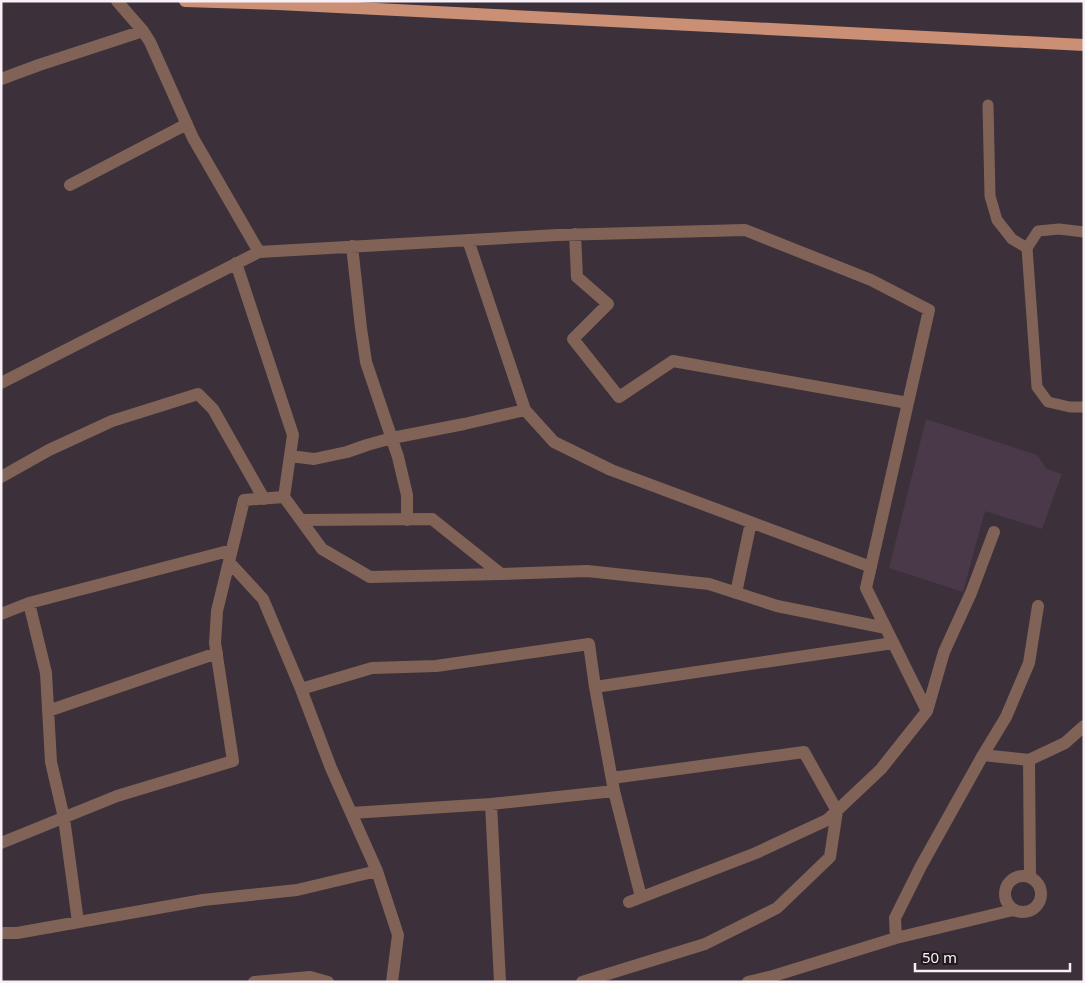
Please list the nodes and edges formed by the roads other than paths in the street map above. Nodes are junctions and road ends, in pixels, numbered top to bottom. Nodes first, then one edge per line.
1 (117, 1) edge
2 (185, 1) edge
3 (143, 31) junction
4 (1084, 45) edge
5 (1, 79) edge
6 (988, 105) dead end
7 (186, 124) junction
8 (70, 185) dead end
9 (1084, 232) edge
10 (575, 234) junction
11 (468, 240) junction
12 (352, 246) junction
13 (1027, 248) junction
14 (259, 252) junction
15 (236, 263) junction
16 (1, 383) edge
17 (908, 403) junction
18 (1084, 407) edge
19 (525, 410) junction
20 (392, 438) junction
21 (290, 456) junction
22 (1, 476) edge
23 (284, 497) junction
24 (264, 499) junction
25 (301, 520) junction
26 (407, 520) junction
27 (752, 522) junction
28 (994, 532) dead end
29 (231, 556) junction
30 (871, 567) junction
31 (501, 574) junction
32 (736, 592) junction
33 (29, 603) junction
34 (1038, 606) dead end
35 (1, 614) edge
36 (886, 628) junction
37 (893, 644) junction
38 (217, 653) junction
39 (595, 687) junction
40 (301, 689) junction
41 (48, 711) junction
42 (927, 711) junction
43 (1084, 726) edge
44 (983, 755) junction
45 (1029, 760) junction
46 (612, 778) junction
47 (614, 791) junction
48 (491, 804) junction
49 (837, 811) junction
50 (351, 813) junction
51 (64, 818) junction
52 (1, 843) edge
53 (378, 871) junction
54 (1030, 877) junction
55 (641, 897) junction
56 (628, 902) dead end
57 (1013, 910) junction
58 (78, 922) junction
59 (1, 933) edge
60 (896, 938) junction
61 (254, 982) edge
62 (328, 982) edge
63 (392, 982) edge
64 (500, 982) edge
65 (582, 982) edge
66 (748, 982) edge

1 - 3 street
2 - 4 main road
3 - 5 street
3 - 7 street
6 - 13 lane
7 - 8 street
7 - 14 street
9 - 13 lane
10 - 11 street
10 - 17 street
10 - 17 street
11 - 12 street
11 - 19 street
12 - 14 street
12 - 20 street
13 - 18 lane
14 - 15 street
15 - 16 street
15 - 21 street
17 - 30 street
19 - 20 street
19 - 27 street
20 - 21 street
20 - 26 street
21 - 23 street
22 - 24 street
23 - 24 street
23 - 25 street
24 - 29 street
25 - 26 street
25 - 31 street
26 - 31 street
27 - 30 street
27 - 32 street
28 - 42 street
29 - 33 street
29 - 38 street
29 - 40 street
30 - 36 street
31 - 32 street
32 - 36 street
33 - 35 street
33 - 41 street
34 - 44 street
36 - 37 street
37 - 39 street
37 - 42 street
38 - 41 street
38 - 51 street
39 - 40 street
39 - 46 street
40 - 50 street
41 - 51 street
42 - 49 street
43 - 45 street
44 - 45 street
44 - 60 street
45 - 54 street
46 - 47 street
46 - 49 street
47 - 48 street
47 - 55 street
48 - 50 street
48 - 64 street
49 - 55 street
49 - 65 street
50 - 53 street
51 - 52 street
51 - 58 street
53 - 58 street
53 - 63 street
54 - 57 street
54 - 57 street
55 - 56 street
57 - 60 street
58 - 59 street
60 - 66 street
61 - 62 street

